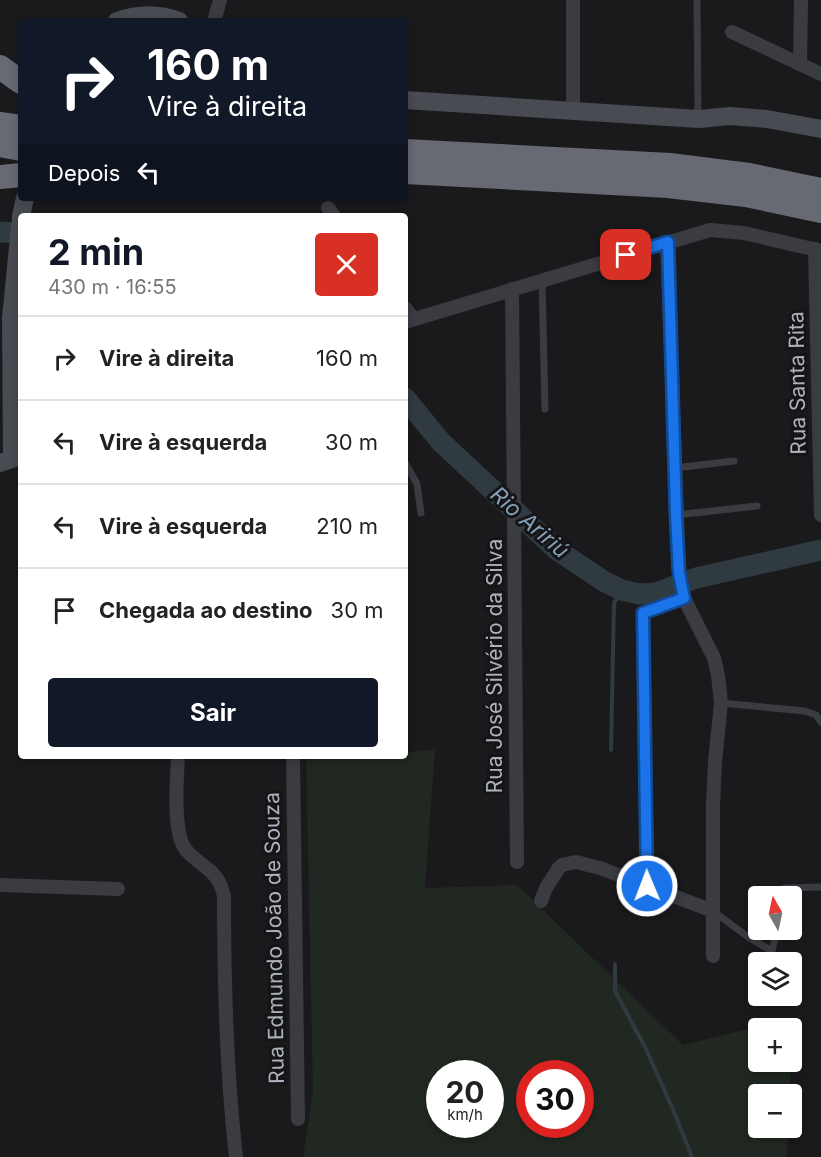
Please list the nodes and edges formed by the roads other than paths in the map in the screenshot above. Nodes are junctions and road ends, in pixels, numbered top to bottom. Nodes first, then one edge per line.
1 (220, 0) edge
2 (573, 0) edge
3 (697, 0) edge
4 (801, 0) edge
5 (125, 18) edge
6 (165, 18) edge
7 (215, 18) edge
8 (732, 32) dead end
9 (800, 64) junction
10 (0, 67) edge
11 (821, 74) edge
12 (18, 80) edge
13 (408, 100) edge
14 (573, 110) junction
15 (699, 119) junction
16 (0, 124) edge
17 (18, 127) edge
18 (821, 129) edge
19 (0, 145) edge
20 (408, 145) edge
21 (18, 148) edge
22 (408, 151) edge
23 (442, 153) junction
24 (0, 162) edge
25 (18, 165) edge
26 (408, 172) edge
27 (18, 175) edge
28 (0, 177) edge
29 (821, 189) edge
30 (821, 212) edge
31 (668, 242) junction
32 (18, 247) edge
33 (818, 250) edge
34 (542, 280) junction
35 (512, 289) junction
36 (410, 321) edge
37 (545, 409) dead end
38 (11, 459) edge
39 (734, 462) dead end
40 (408, 468) edge
41 (675, 468) junction
42 (757, 506) dead end
43 (421, 513) dead end
44 (676, 515) junction
45 (821, 515) edge
46 (683, 594) junction
47 (721, 703) junction
48 (821, 722) edge
49 (178, 759) edge
50 (293, 759) edge
51 (517, 862) dead end
52 (0, 885) edge
53 (647, 886) junction
54 (821, 887) edge
55 (802, 888) edge
56 (118, 889) dead end
57 (541, 901) dead end
58 (713, 911) junction
59 (748, 937) edge
60 (753, 940) edge
61 (775, 940) edge
62 (713, 956) dead end
63 (298, 1119) dead end
64 (236, 1157) edge

1 - 7 street
2 - 14 street
3 - 15 lane
4 - 9 street
5 - 6 main road
8 - 9 street
9 - 11 street
10 - 12 highway
13 - 14 main road
14 - 15 main road
15 - 18 main road
16 - 17 highway
19 - 21 highway
20 - 23 highway
22 - 23 highway
23 - 29 highway
24 - 25 highway
26 - 30 highway
27 - 28 highway
31 - 33 street
31 - 34 street
31 - 41 street
32 - 38 main road
33 - 45 street, Rua Santa Rita
34 - 35 street
34 - 37 lane
35 - 36 street
35 - 51 street, Rua José Silvério da Silva
39 - 41 lane
40 - 43 lane
41 - 44 street
42 - 44 lane
44 - 46 street
46 - 47 street
46 - 53 street
47 - 48 lane
47 - 58 street
49 - 64 street
50 - 63 street, Rua Edmundo João de Souza
52 - 56 street
53 - 57 street
53 - 58 street
54 - 55 lane
58 - 59 lane
58 - 62 street
60 - 61 lane

